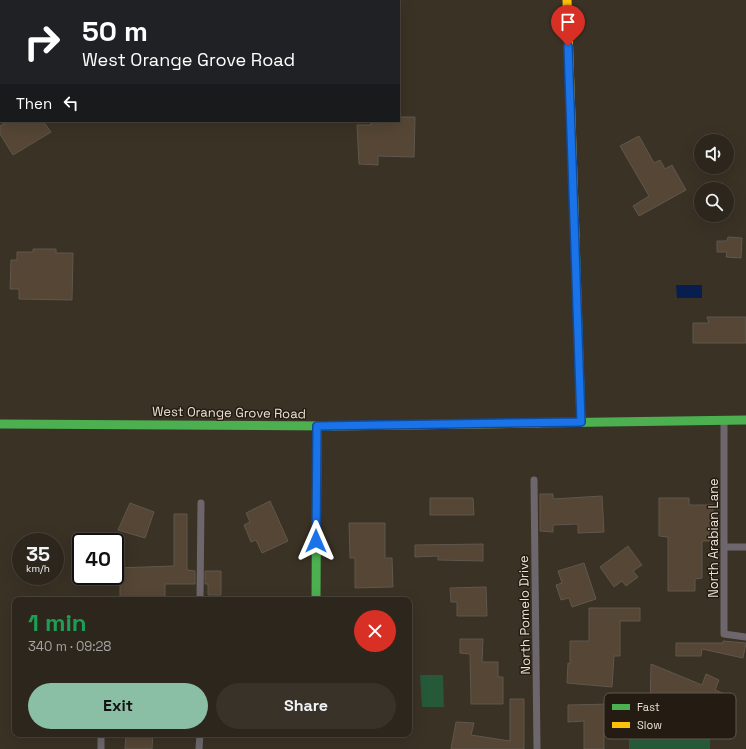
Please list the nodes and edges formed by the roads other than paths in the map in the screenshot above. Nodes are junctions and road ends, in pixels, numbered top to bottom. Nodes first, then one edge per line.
1 (567, 0) edge
2 (724, 420) junction
3 (746, 420) edge
4 (581, 422) junction
5 (0, 424) edge
6 (317, 426) junction
7 (534, 480) dead end
8 (201, 503) dead end
9 (725, 547) junction
10 (746, 547) edge
11 (200, 597) edge
12 (316, 597) edge
13 (746, 637) edge
14 (101, 737) edge
15 (200, 737) edge
16 (101, 749) edge
17 (200, 749) edge
18 (537, 749) edge

1 - 4 main road
2 - 3 main road, West Orange Grove Road
2 - 4 main road, West Orange Grove Road
2 - 9 lane, North Arabian Lane
4 - 6 main road, West Orange Grove Road
5 - 6 main road, West Orange Grove Road
6 - 12 main road
7 - 18 lane, North Pomelo Drive
8 - 11 lane
9 - 10 lane
9 - 13 lane, North Arabian Lane
14 - 16 lane
15 - 17 lane

